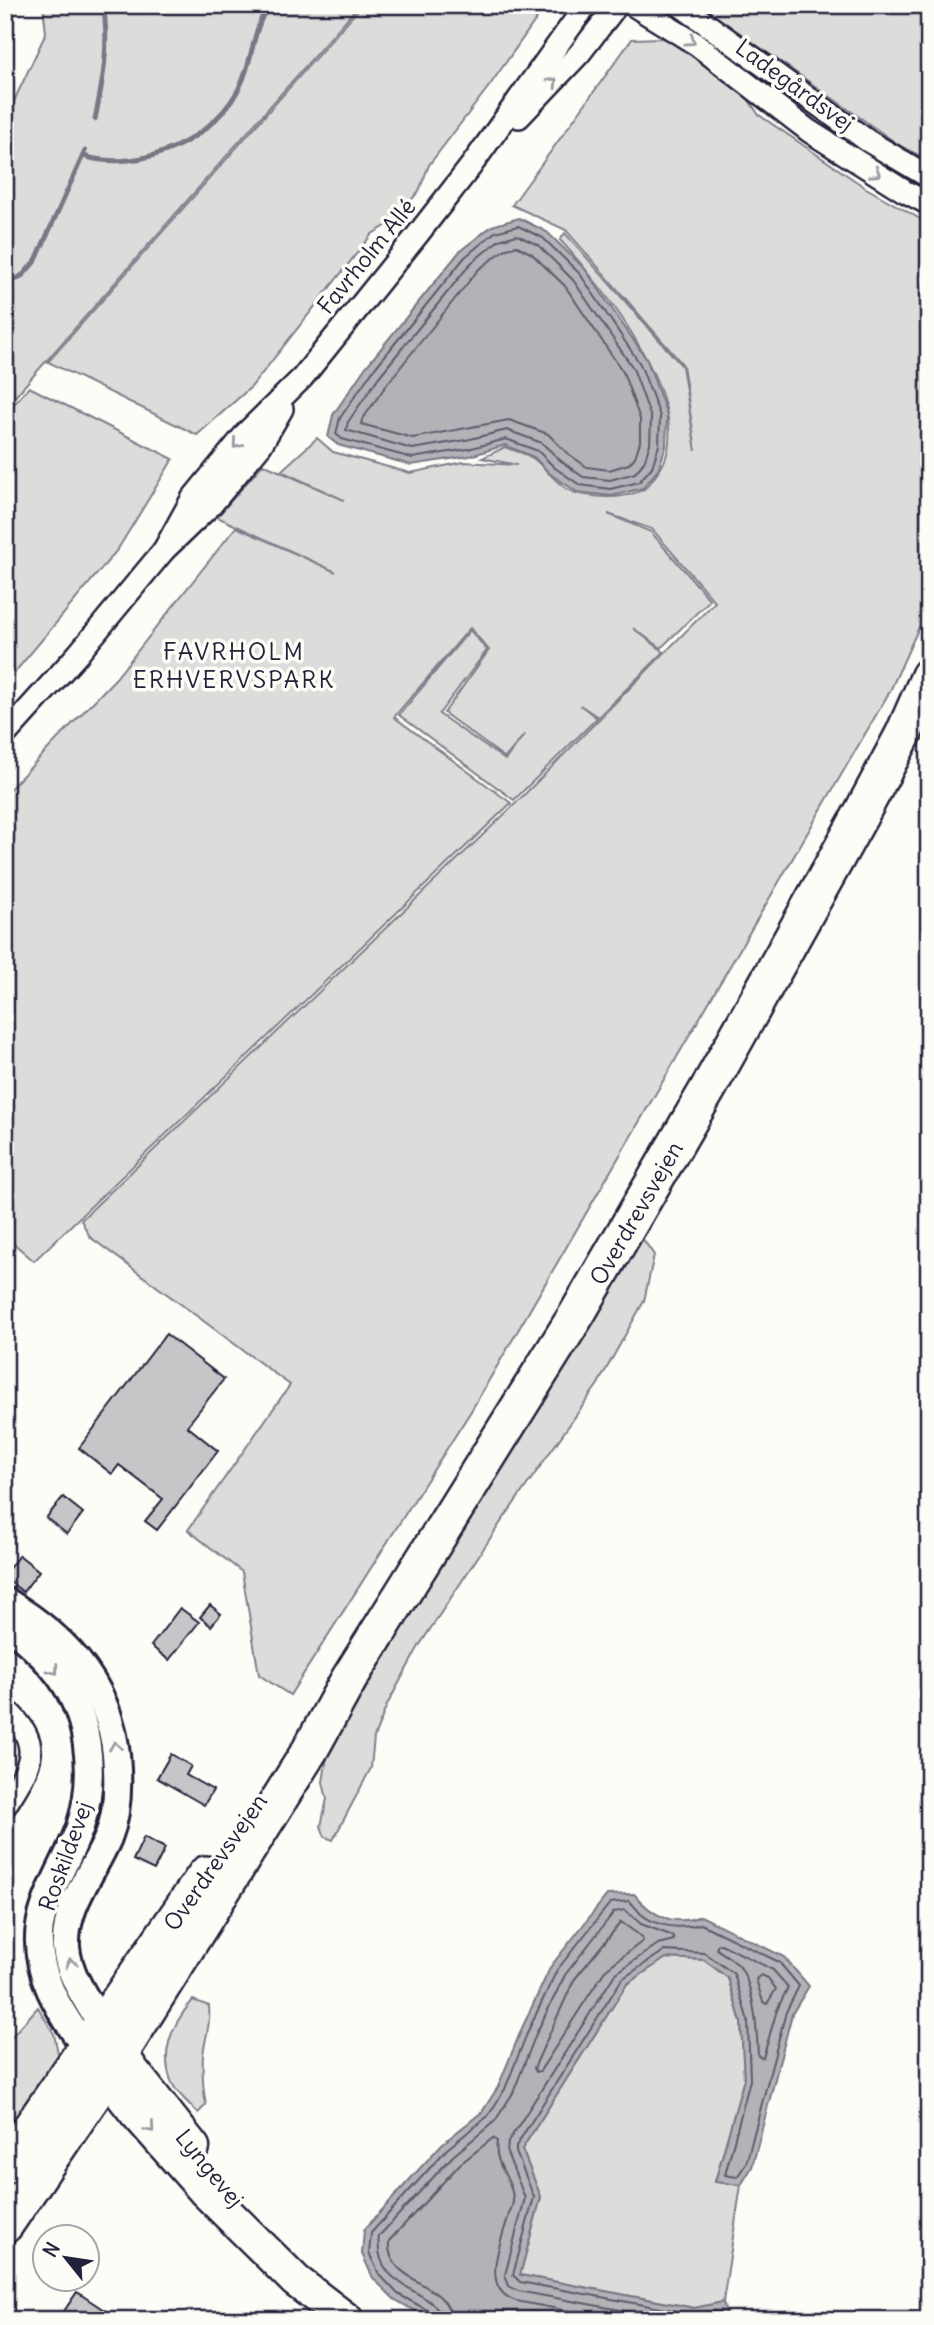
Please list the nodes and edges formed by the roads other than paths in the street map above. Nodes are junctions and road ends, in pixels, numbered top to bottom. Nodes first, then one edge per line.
1 (586, 5) edge
2 (617, 5) edge
3 (633, 5) edge
4 (680, 5) edge
5 (471, 166) junction
6 (929, 177) edge
7 (929, 204) edge
8 (929, 676) edge
9 (929, 700) edge
10 (5, 735) edge
11 (903, 735) junction
12 (5, 1601) edge
13 (5, 1623) edge
14 (348, 1679) junction
15 (5, 1709) edge
16 (5, 1806) edge
17 (104, 2050) junction
18 (5, 2165) edge
19 (5, 2200) edge
20 (5, 2225) edge
21 (338, 2312) edge

1 - 5 street, Favrholm Allé
5 -> 2 street, Favrholm Allé
3 -> 7 street, Ladegårdsvej
4 - 6 street, Ladegårdsvej
5 - 10 street, Favrholm Allé
8 - 11 main road, Overdrevsvejen
9 - 11 main road, Overdrevsvejen
11 - 14 main road, Overdrevsvejen
17 -> 12 street, Roskildevej
13 -> 17 street, Roskildevej
14 - 17 main road, Overdrevsvejen
14 - 17 main road, Overdrevsvejen
15 - 16 street
17 - 18 main road
17 - 19 main road
17 - 20 main road
17 - 21 main road, Lyngevej

